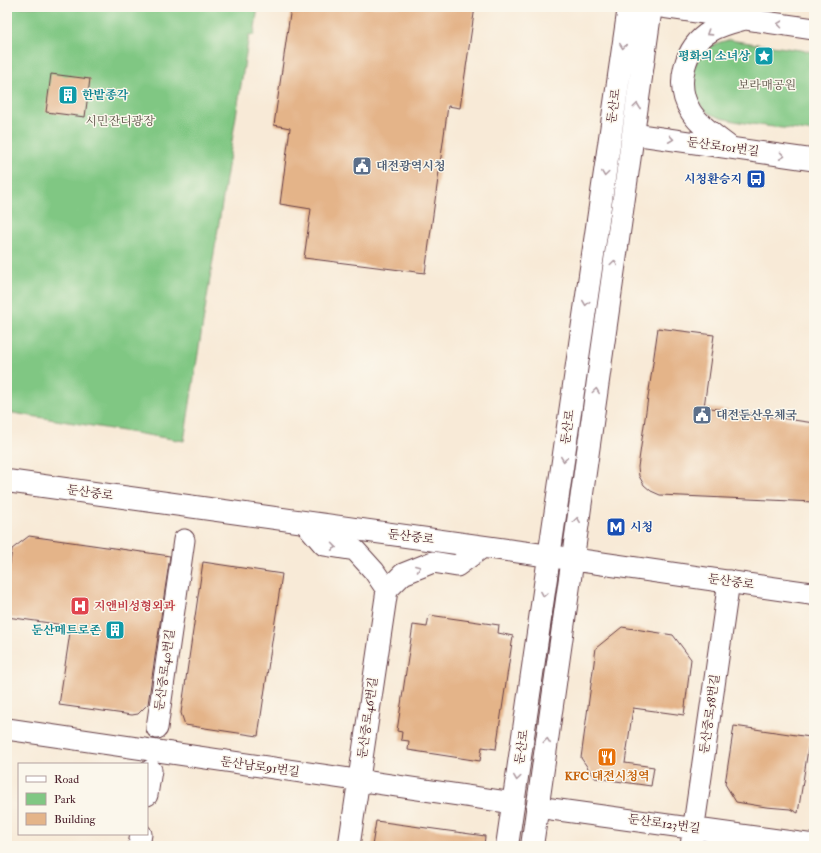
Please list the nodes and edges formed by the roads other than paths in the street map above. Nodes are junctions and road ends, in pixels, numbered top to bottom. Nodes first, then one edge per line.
1 (629, 7) edge
2 (651, 7) edge
3 (662, 7) edge
4 (746, 19) junction
5 (814, 29) edge
6 (633, 134) junction
7 (730, 148) junction
8 (814, 160) edge
9 (7, 481) edge
10 (305, 523) junction
11 (184, 540) dead end
12 (483, 547) junction
13 (550, 556) junction
14 (572, 559) junction
15 (729, 581) junction
16 (386, 590) junction
17 (814, 594) edge
18 (157, 728) dead end
19 (7, 729) edge
20 (150, 770) dead end
21 (359, 781) junction
22 (148, 787) edge
23 (514, 804) junction
24 (537, 807) junction
25 (141, 835) edge
26 (692, 837) edge
27 (814, 845) edge
28 (140, 846) edge
29 (349, 846) edge
30 (507, 846) edge
31 (532, 846) edge

1 -> 13 main road, 둔산로
6 -> 2 main road, 둔산로
3 - 4 street
5 -> 4 street
4 -> 7 street
6 -> 7 street, 둔산로101번길
14 -> 6 main road, 둔산로
7 -> 8 street, 둔산로101번길
9 - 10 main road, 둔산중로
10 - 12 main road, 둔산중로
10 -> 16 street
11 - 18 street, 둔산중로40번길
12 - 13 main road, 둔산중로
16 -> 12 street
13 - 14 main road, 둔산중로
13 -> 23 main road, 둔산로
14 - 15 main road, 둔산중로
24 -> 14 main road, 둔산로
15 - 17 main road, 둔산중로
15 - 26 street, 둔산중로58번길
16 - 21 street, 둔산중로46번길
19 - 21 street, 둔산남로91번길
20 - 22 street
21 - 23 street, 둔산남로91번길
21 - 29 street, 둔산중로46번길
23 - 30 main road, 둔산로
24 - 26 street, 둔산로123번길
24 - 31 main road, 둔산로
25 - 28 street
26 - 27 street, 둔산로123번길

